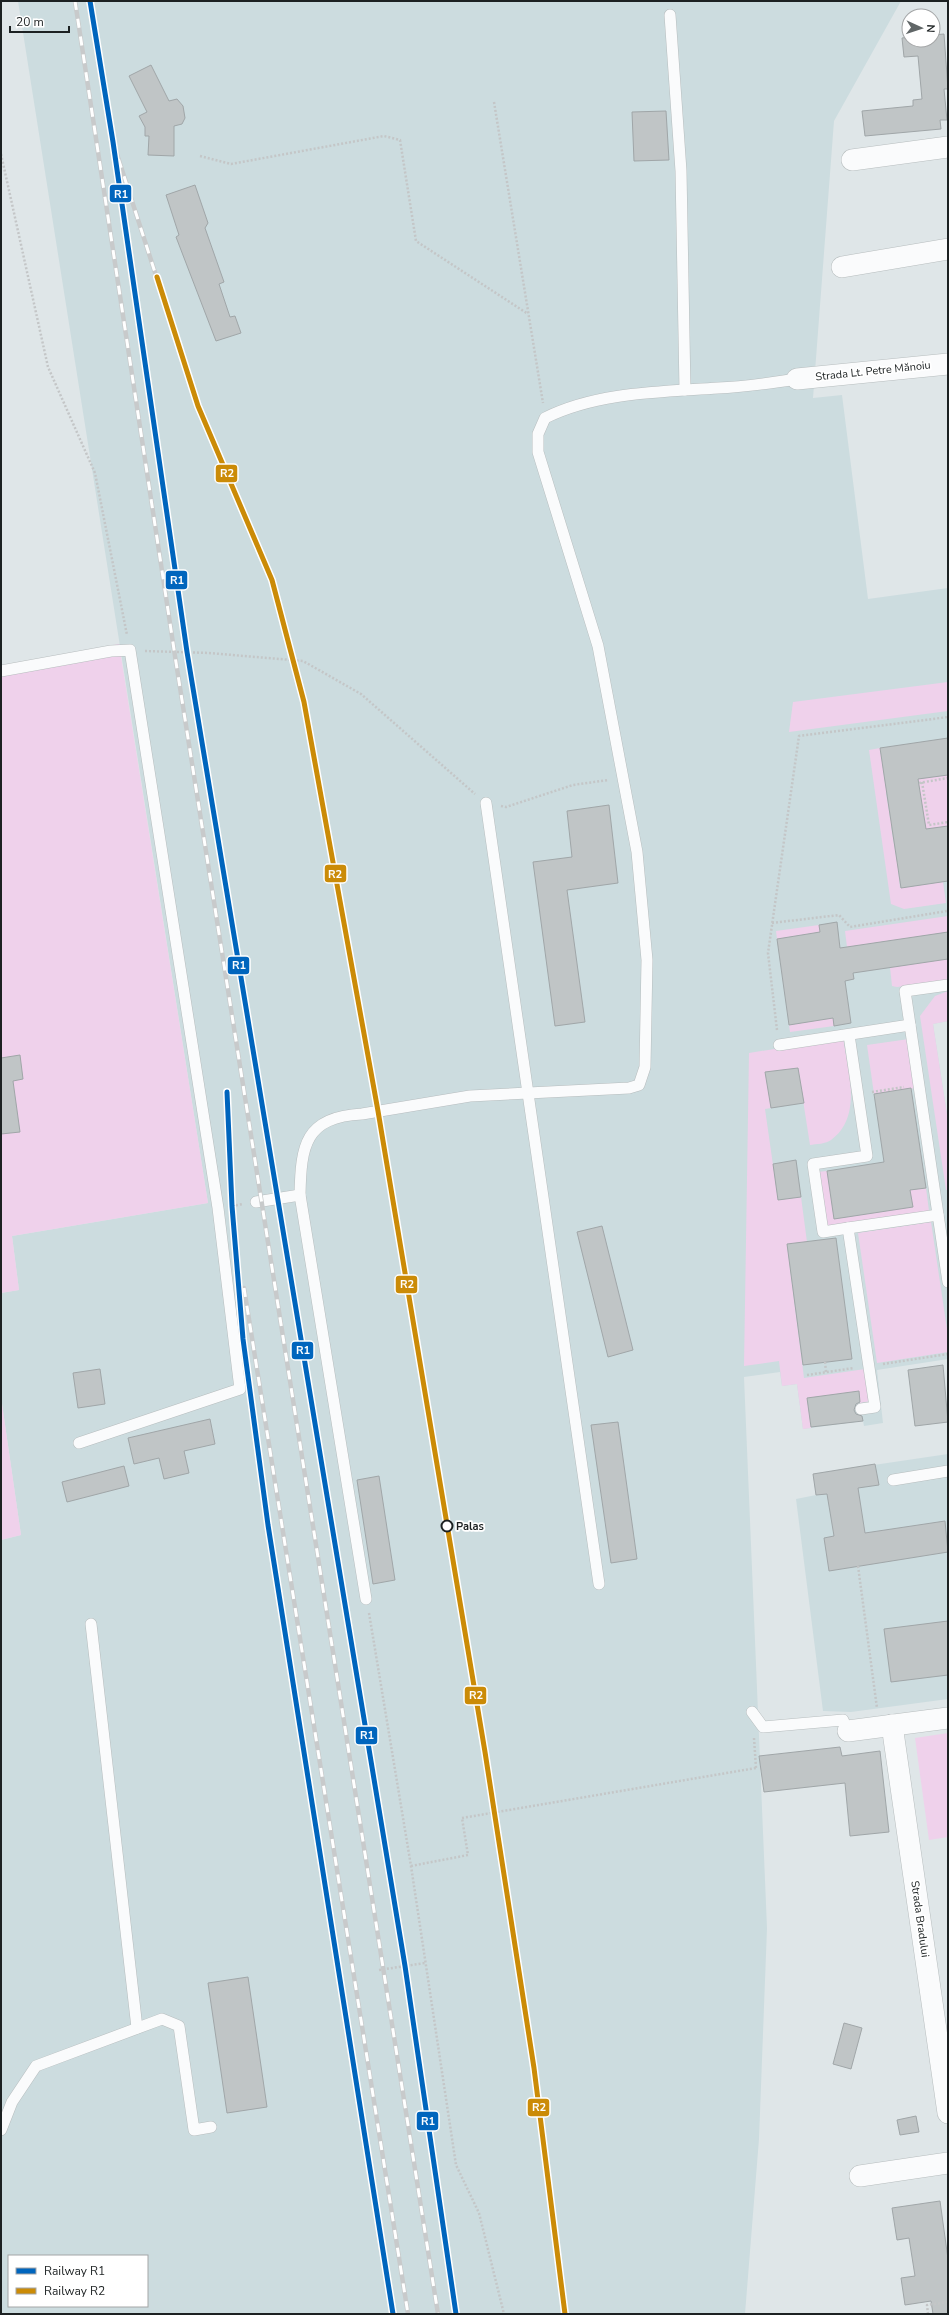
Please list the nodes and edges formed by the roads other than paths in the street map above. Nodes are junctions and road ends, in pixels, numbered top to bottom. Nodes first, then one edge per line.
1 (670, 14) dead end
2 (948, 147) edge
3 (852, 160) dead end
4 (948, 249) edge
5 (842, 266) dead end
6 (948, 364) edge
7 (797, 379) joint
8 (685, 390) junction
9 (1, 671) edge
10 (486, 803) road end
11 (948, 985) edge
12 (910, 1025) junction
13 (848, 1035) junction
14 (779, 1045) road end
15 (527, 1093) junction
16 (300, 1195) junction
17 (256, 1202) road end
18 (938, 1215) junction
19 (848, 1228) junction
20 (948, 1282) edge
21 (861, 1409) dead end
22 (79, 1443) dead end
23 (948, 1471) edge
24 (893, 1480) dead end
25 (599, 1584) dead end
26 (366, 1599) road end
27 (91, 1624) dead end
28 (752, 1712) dead end
29 (948, 1718) edge
30 (886, 1726) junction
31 (848, 1731) joint
32 (137, 2028) junction
33 (948, 2113) edge
34 (211, 2127) dead end
35 (1, 2130) edge
36 (948, 2164) edge
37 (860, 2176) dead end

1 - 8 lane
2 - 3 street
4 - 5 street
6 - 7 street, Strada Lt. Petre Mănoiu
7 - 8 lane
8 - 15 lane
9 - 22 lane
10 - 15 lane
11 - 12 lane
12 - 13 lane
12 - 18 lane
13 - 14 lane
13 - 19 lane
15 - 16 lane
15 - 25 lane
16 - 17 lane
16 - 26 lane
18 - 19 lane
18 - 20 lane
19 - 21 lane
23 - 24 lane
27 - 32 lane
28 - 31 lane
29 - 30 street
30 - 31 street
30 - 33 street, Strada Bradului
32 - 34 lane
32 - 35 lane
36 - 37 street

